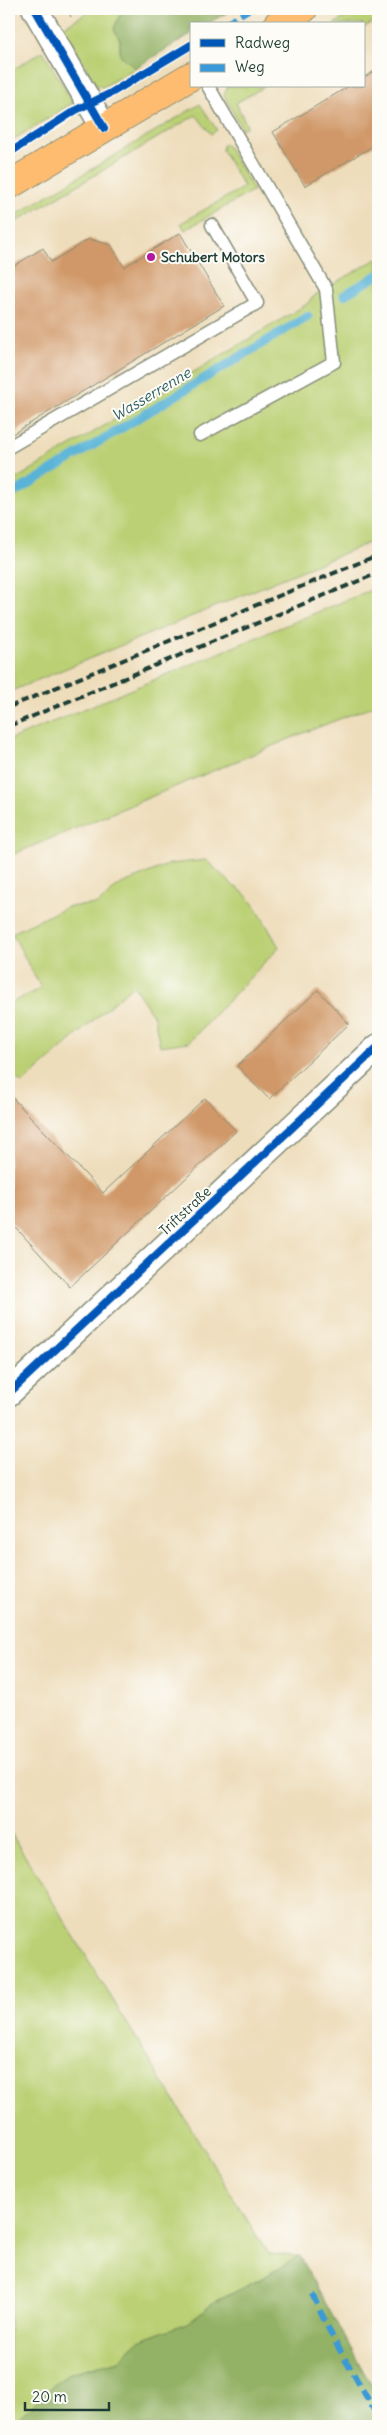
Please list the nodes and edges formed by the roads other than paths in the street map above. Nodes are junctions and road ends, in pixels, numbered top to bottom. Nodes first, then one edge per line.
1 (35, 9) edge
2 (303, 9) edge
3 (281, 22) edge
4 (190, 77) edge
5 (209, 88) edge
6 (104, 128) junction
7 (9, 185) edge
8 (212, 225) dead end
9 (200, 435) dead end
10 (9, 447) edge
11 (378, 1047) edge
12 (9, 1393) edge

1 - 6 street
2 - 3 main road
4 - 6 main road
5 - 9 lane
6 - 7 main road
8 - 10 lane
11 - 12 street, Triftstraße

